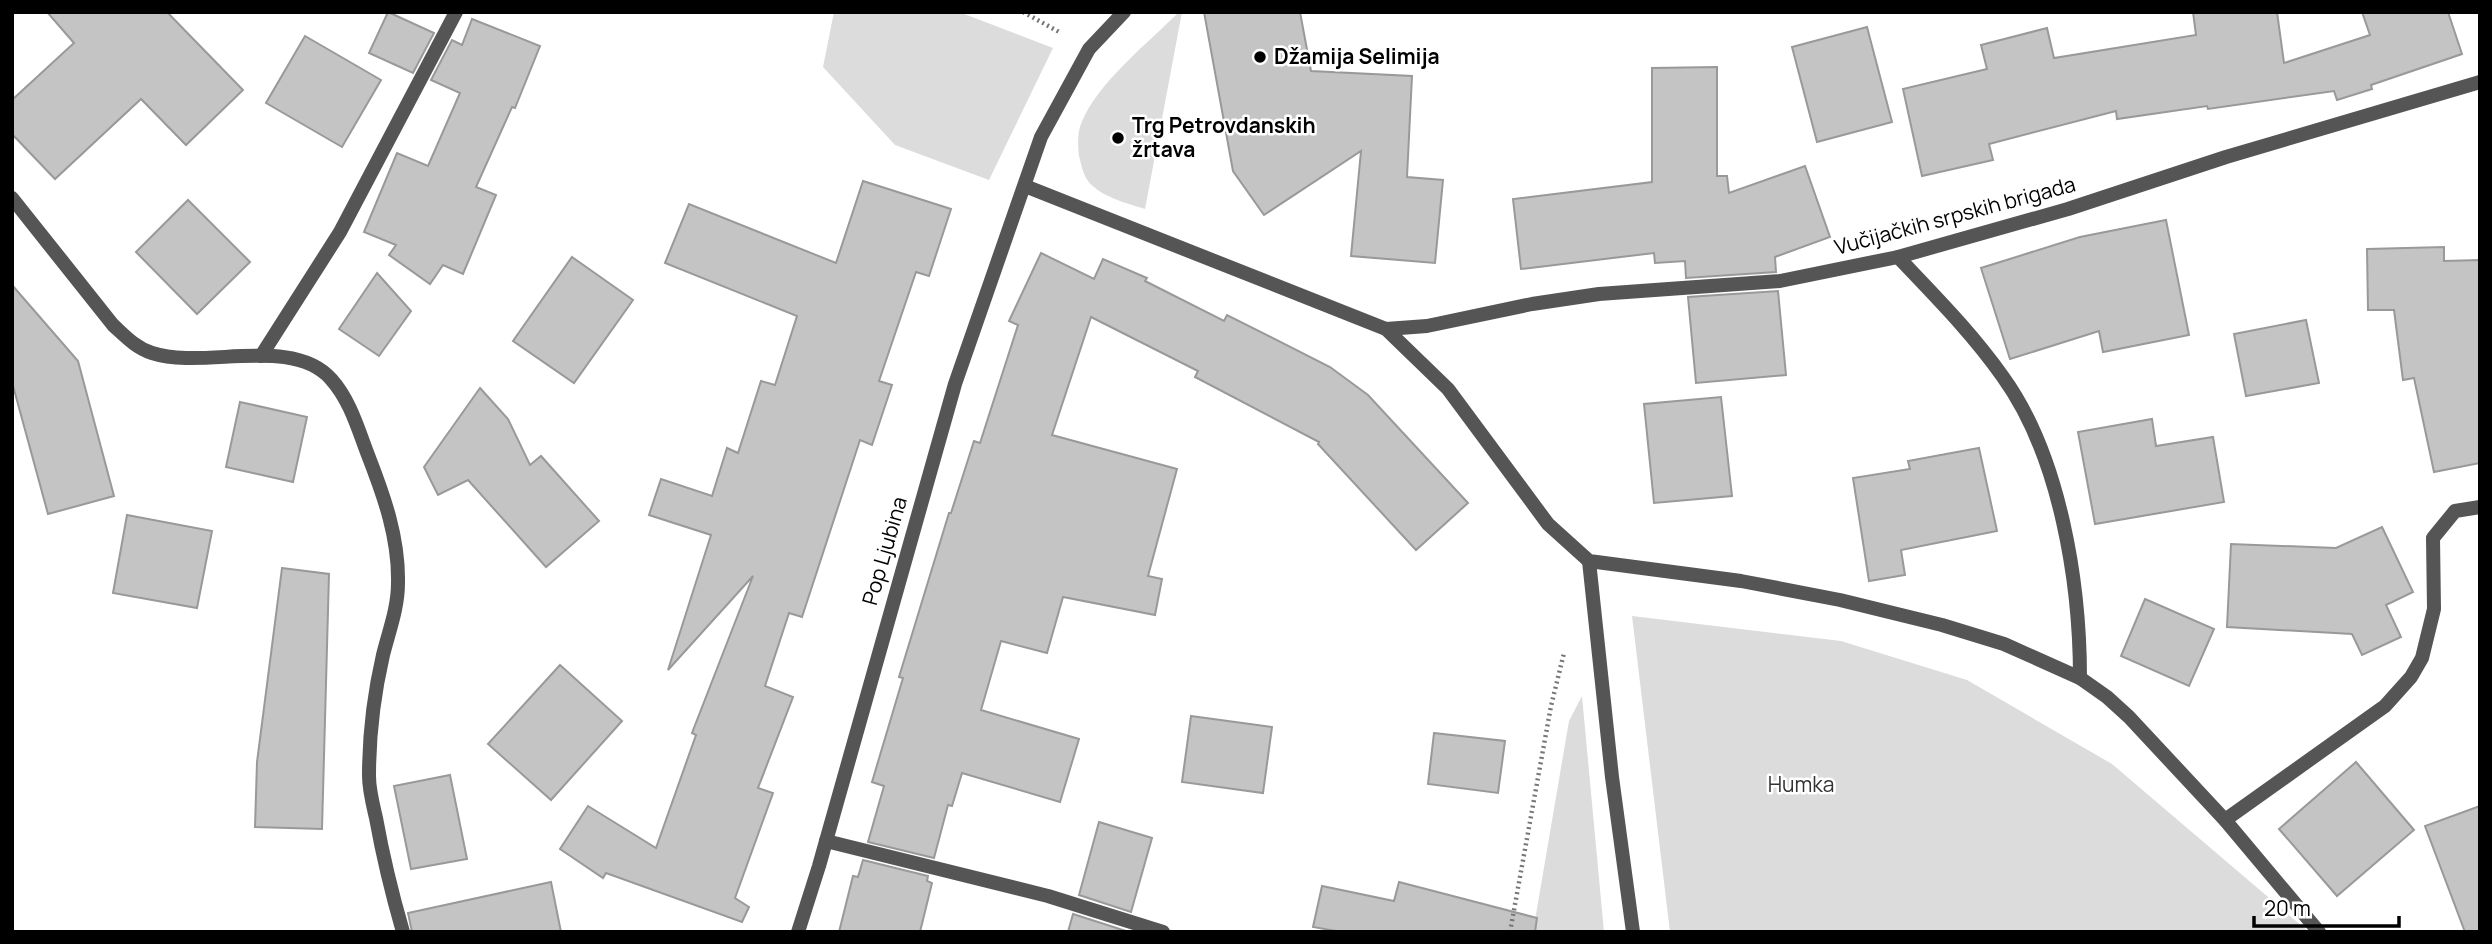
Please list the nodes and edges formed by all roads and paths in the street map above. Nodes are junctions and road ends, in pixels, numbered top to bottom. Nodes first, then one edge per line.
1 (456, 12) edge
2 (1023, 12) edge
3 (1124, 12) edge
4 (1089, 49) junction
5 (2480, 82) edge
6 (1025, 186) junction
7 (12, 198) edge
8 (1898, 257) junction
9 (1386, 329) junction
10 (261, 356) junction
11 (2480, 507) edge
12 (1589, 561) junction
13 (1594, 604) junction
14 (2080, 678) junction
15 (2225, 820) junction
16 (826, 841) junction
17 (403, 932) edge
18 (798, 932) edge
19 (1163, 932) edge
20 (1510, 932) edge
21 (1633, 932) edge
22 (2319, 932) edge

1 - 10 street
2 - 4 path
3 - 4 street, Pop Ljubina
4 - 6 street, Pop Ljubina
5 - 8 street, Vučijačkih srpskih brigada
6 - 9 street
6 - 16 street, Pop Ljubina
7 - 10 street
8 - 9 street, Vučijačkih srpskih brigada
8 - 14 street
9 - 12 street
10 - 17 street
11 - 15 street
12 - 13 street
12 - 14 street
13 - 20 path
13 - 21 street
14 - 15 street
15 - 22 street
16 - 18 street, Pop Ljubina
16 - 19 street

